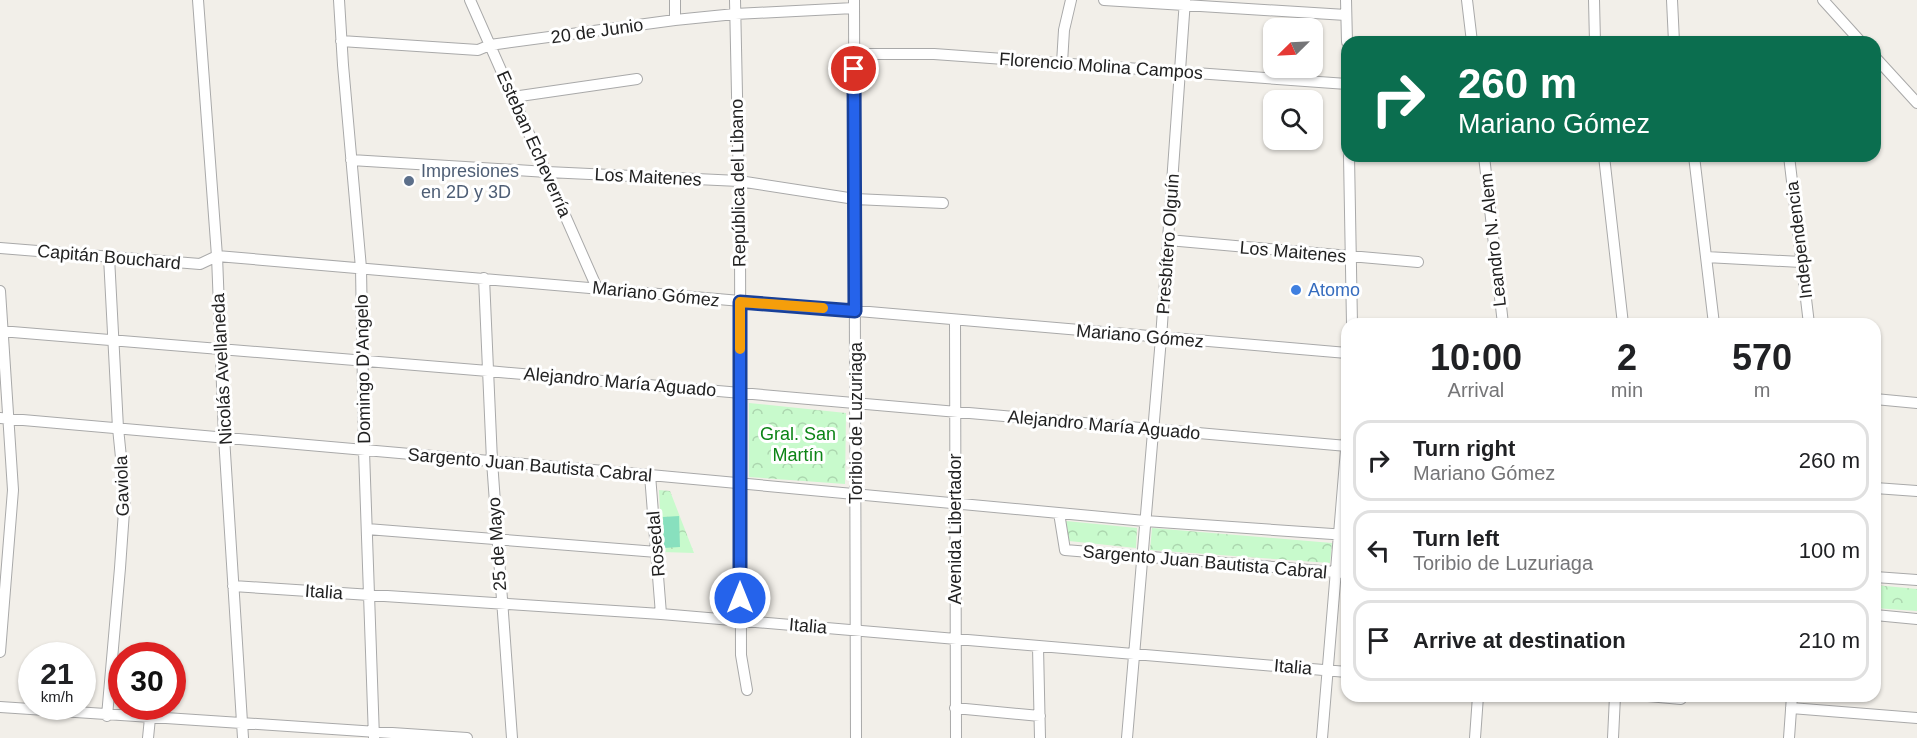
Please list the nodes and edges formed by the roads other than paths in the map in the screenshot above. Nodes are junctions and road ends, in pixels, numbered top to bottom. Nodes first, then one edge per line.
1 (198, 0) edge
2 (339, 0) edge
3 (470, 0) edge
4 (675, 0) edge
5 (735, 0) edge
6 (1071, 0) edge
7 (1104, 0) edge
8 (1346, 0) edge
9 (1467, 0) edge
10 (1593, 0) edge
11 (1672, 0) edge
12 (1823, 0) edge
13 (1185, 3) edge
14 (854, 4) edge
15 (735, 14) junction
16 (1346, 15) junction
17 (675, 20) junction
18 (1347, 36) edge
19 (1471, 36) edge
20 (1595, 36) edge
21 (1674, 36) edge
22 (1856, 36) edge
23 (341, 41) junction
24 (490, 45) junction
25 (854, 54) junction
26 (1062, 63) junction
27 (1881, 64) edge
28 (1180, 71) junction
29 (637, 79) dead end
30 (1341, 84) edge
31 (513, 97) junction
32 (1917, 103) edge
33 (351, 160) junction
34 (1349, 162) edge
35 (1485, 162) edge
36 (1605, 162) edge
37 (1695, 162) edge
38 (1790, 162) edge
39 (546, 172) junction
40 (739, 181) junction
41 (855, 199) junction
42 (943, 203) dead end
43 (1168, 240) junction
44 (0, 248) edge
45 (216, 256) junction
46 (109, 257) junction
47 (1351, 257) junction
48 (1706, 257) junction
49 (1418, 262) dead end
50 (1801, 262) junction
51 (361, 268) junction
52 (484, 278) junction
53 (597, 288) junction
54 (0, 291) edge
55 (740, 302) junction
56 (855, 311) junction
57 (1352, 318) edge
58 (1502, 318) edge
59 (1622, 318) edge
60 (1713, 318) edge
61 (1808, 318) edge
62 (955, 320) junction
63 (1, 331) edge
64 (1161, 338) junction
65 (114, 340) junction
66 (220, 348) junction
67 (1341, 353) edge
68 (363, 361) junction
69 (488, 370) junction
70 (740, 392) junction
71 (1881, 400) edge
72 (856, 402) junction
73 (1917, 403) edge
74 (955, 411) junction
75 (4, 419) edge
76 (118, 428) junction
77 (1152, 429) junction
78 (224, 437) junction
79 (1341, 445) edge
80 (364, 451) junction
81 (492, 461) junction
82 (650, 475) junction
83 (741, 484) junction
84 (1881, 488) edge
85 (1917, 491) edge
86 (856, 495) junction
87 (955, 503) junction
88 (1059, 513) junction
89 (1145, 521) junction
90 (368, 529) junction
91 (1341, 535) edge
92 (497, 539) junction
93 (657, 552) junction
94 (1142, 558) junction
95 (1341, 572) edge
96 (1881, 577) edge
97 (1341, 579) edge
98 (1917, 580) edge
99 (233, 586) junction
100 (370, 596) junction
101 (501, 603) junction
102 (662, 614) junction
103 (1881, 615) edge
104 (1917, 618) edge
105 (740, 621) junction
106 (856, 630) junction
107 (955, 639) junction
108 (1038, 647) junction
109 (0, 652) edge
110 (1134, 654) junction
111 (1328, 670) junction
112 (1341, 671) edge
113 (747, 690) dead end
114 (1478, 702) edge
115 (1614, 702) edge
116 (1792, 702) edge
117 (0, 707) edge
118 (956, 708) junction
119 (1791, 708) junction
120 (106, 716) joint
121 (1040, 716) junction
122 (1917, 718) edge
123 (150, 720) edge
124 (186, 720) edge
125 (242, 722) junction
126 (374, 735) edge
127 (148, 738) edge
128 (243, 738) edge
129 (467, 738) edge
130 (512, 738) edge
131 (856, 738) edge
132 (956, 738) edge
133 (1040, 738) edge
134 (1127, 738) edge
135 (1322, 738) edge
136 (1475, 738) edge
137 (1613, 738) edge
138 (1789, 738) edge

1 - 45 street, Nicolás Avellaneda
2 - 23 street, Domingo D'Angelo
3 - 24 street, Esteban Echeverría
4 - 17 street
5 - 15 street, República del Libano
6 - 26 street
7 - 13 street
8 - 16 street
9 - 19 street
10 - 20 street
11 - 21 street
12 - 22 street
13 - 16 street
13 - 28 street, Presbítero Olguín
14 - 15 street, 20 de Junio
14 - 25 street, Toribio de Luzuriaga
15 - 17 street, 20 de Junio
15 - 40 street, República del Libano
16 - 18 street
17 - 24 street, 20 de Junio
23 - 24 street, 20 de Junio
23 - 33 street, Domingo D'Angelo
24 - 31 street, Esteban Echeverría
25 - 26 street, Florencio Molina Campos
25 - 41 street, Toribio de Luzuriaga
26 - 28 street, Florencio Molina Campos
27 - 32 street
28 - 30 street, Florencio Molina Campos
28 - 43 street, Presbítero Olguín
29 - 31 street
31 - 39 street, Esteban Echeverría
33 - 39 street, Los Maitenes
33 - 51 street, Domingo D'Angelo
34 - 47 street
35 - 58 street, Leandro N. Alem
36 - 59 street
37 - 48 street
38 - 50 street, Independencia
39 - 40 street, Los Maitenes
39 - 53 street, Esteban Echeverría
40 - 41 street, Los Maitenes
40 - 55 street, República del Libano
41 - 42 street, Los Maitenes
41 - 56 street, Toribio de Luzuriaga
43 - 47 street, Los Maitenes
43 - 64 street, Presbítero Olguín
44 - 46 street, Capitán Bouchard
45 - 46 street, Capitán Bouchard
45 - 51 street, Mariano Gómez
45 - 66 street, Nicolás Avellaneda
46 - 65 street, Gaviola
47 - 49 street, Los Maitenes
47 - 57 street
48 - 50 street
48 - 60 street
50 - 61 street, Independencia
51 - 52 street, Mariano Gómez
51 - 68 street, Domingo D'Angelo
52 - 53 street, Mariano Gómez
52 - 69 street, 25 de Mayo
53 - 55 street, Mariano Gómez
54 - 63 street
55 - 56 street, Mariano Gómez
55 - 70 street, República del Libano
56 - 62 street, Mariano Gómez
56 - 72 street, Toribio de Luzuriaga
62 - 64 street, Mariano Gómez
62 - 74 street, Avenida Libertador
63 - 65 street, Alejandro María Aguado
63 - 75 street
64 - 67 street, Mariano Gómez
64 - 77 street, Presbítero Olguín
65 - 66 street, Alejandro María Aguado
65 - 76 street, Gaviola
66 - 68 street, Alejandro María Aguado
66 - 78 street, Nicolás Avellaneda
68 - 69 street, Alejandro María Aguado
68 - 80 street, Domingo D'Angelo
69 - 70 street, Alejandro María Aguado
69 - 81 street, 25 de Mayo
70 - 72 street, Alejandro María Aguado
70 - 83 street, República del Libano
71 - 73 street
72 - 74 street, Alejandro María Aguado
72 - 86 street, Toribio de Luzuriaga
74 - 77 street, Alejandro María Aguado
74 - 87 street, Avenida Libertador
75 - 76 street, Sargento Juan Bautista Cabral
75 - 109 street
76 - 78 street, Sargento Juan Bautista Cabral
76 - 120 street, Gaviola
77 - 79 street, Alejandro María Aguado
77 - 89 street, Presbítero Olguín
78 - 80 street, Sargento Juan Bautista Cabral
78 - 99 street, Nicolás Avellaneda
80 - 81 street, Sargento Juan Bautista Cabral
80 - 90 street, Domingo D'Angelo
81 - 82 street, Sargento Juan Bautista Cabral
81 - 92 street, 25 de Mayo
82 - 83 street, Sargento Juan Bautista Cabral
82 - 93 street, Rosedal
83 - 86 street, Sargento Juan Bautista Cabral
83 - 105 street, República del Libano
84 - 85 street
86 - 87 street, Sargento Juan Bautista Cabral
86 - 106 street, Toribio de Luzuriaga
87 - 88 street, Sargento Juan Bautista Cabral
87 - 107 street, Avenida Libertador
88 - 89 street, Sargento Juan Bautista Cabral
88 - 94 street, Sargento Juan Bautista Cabral
89 - 91 street, Sargento Juan Bautista Cabral
89 - 94 street, Presbítero Olguín
90 - 92 street
90 - 100 street, Domingo D'Angelo
92 - 93 street
92 - 101 street, 25 de Mayo
93 - 102 street, Rosedal
94 - 95 street, Sargento Juan Bautista Cabral
94 - 110 street, Presbítero Olguín
96 - 98 street
97 - 111 street
99 - 100 street, Italia
99 - 125 street, Nicolás Avellaneda
100 - 101 street, Italia
100 - 126 street, Domingo D'Angelo
101 - 102 street, Italia
101 - 130 street, 25 de Mayo
102 - 105 street, Italia
103 - 104 street
105 - 106 street, Italia
105 - 113 street, República del Libano
106 - 107 street, Italia
106 - 131 street, Toribio de Luzuriaga
107 - 108 street, Italia
107 - 118 street, Avenida Libertador
108 - 110 street, Italia
108 - 121 street
110 - 111 street, Italia
110 - 134 street, Presbítero Olguín
111 - 112 street, Italia
111 - 135 street
114 - 136 street
115 - 137 street
116 - 119 street
117 - 120 street
118 - 121 street
118 - 132 street, Avenida Libertador
119 - 122 street
119 - 138 street
121 - 133 street
123 - 127 street
124 - 125 street
125 - 126 street
125 - 128 street, Nicolás Avellaneda
126 - 129 street

